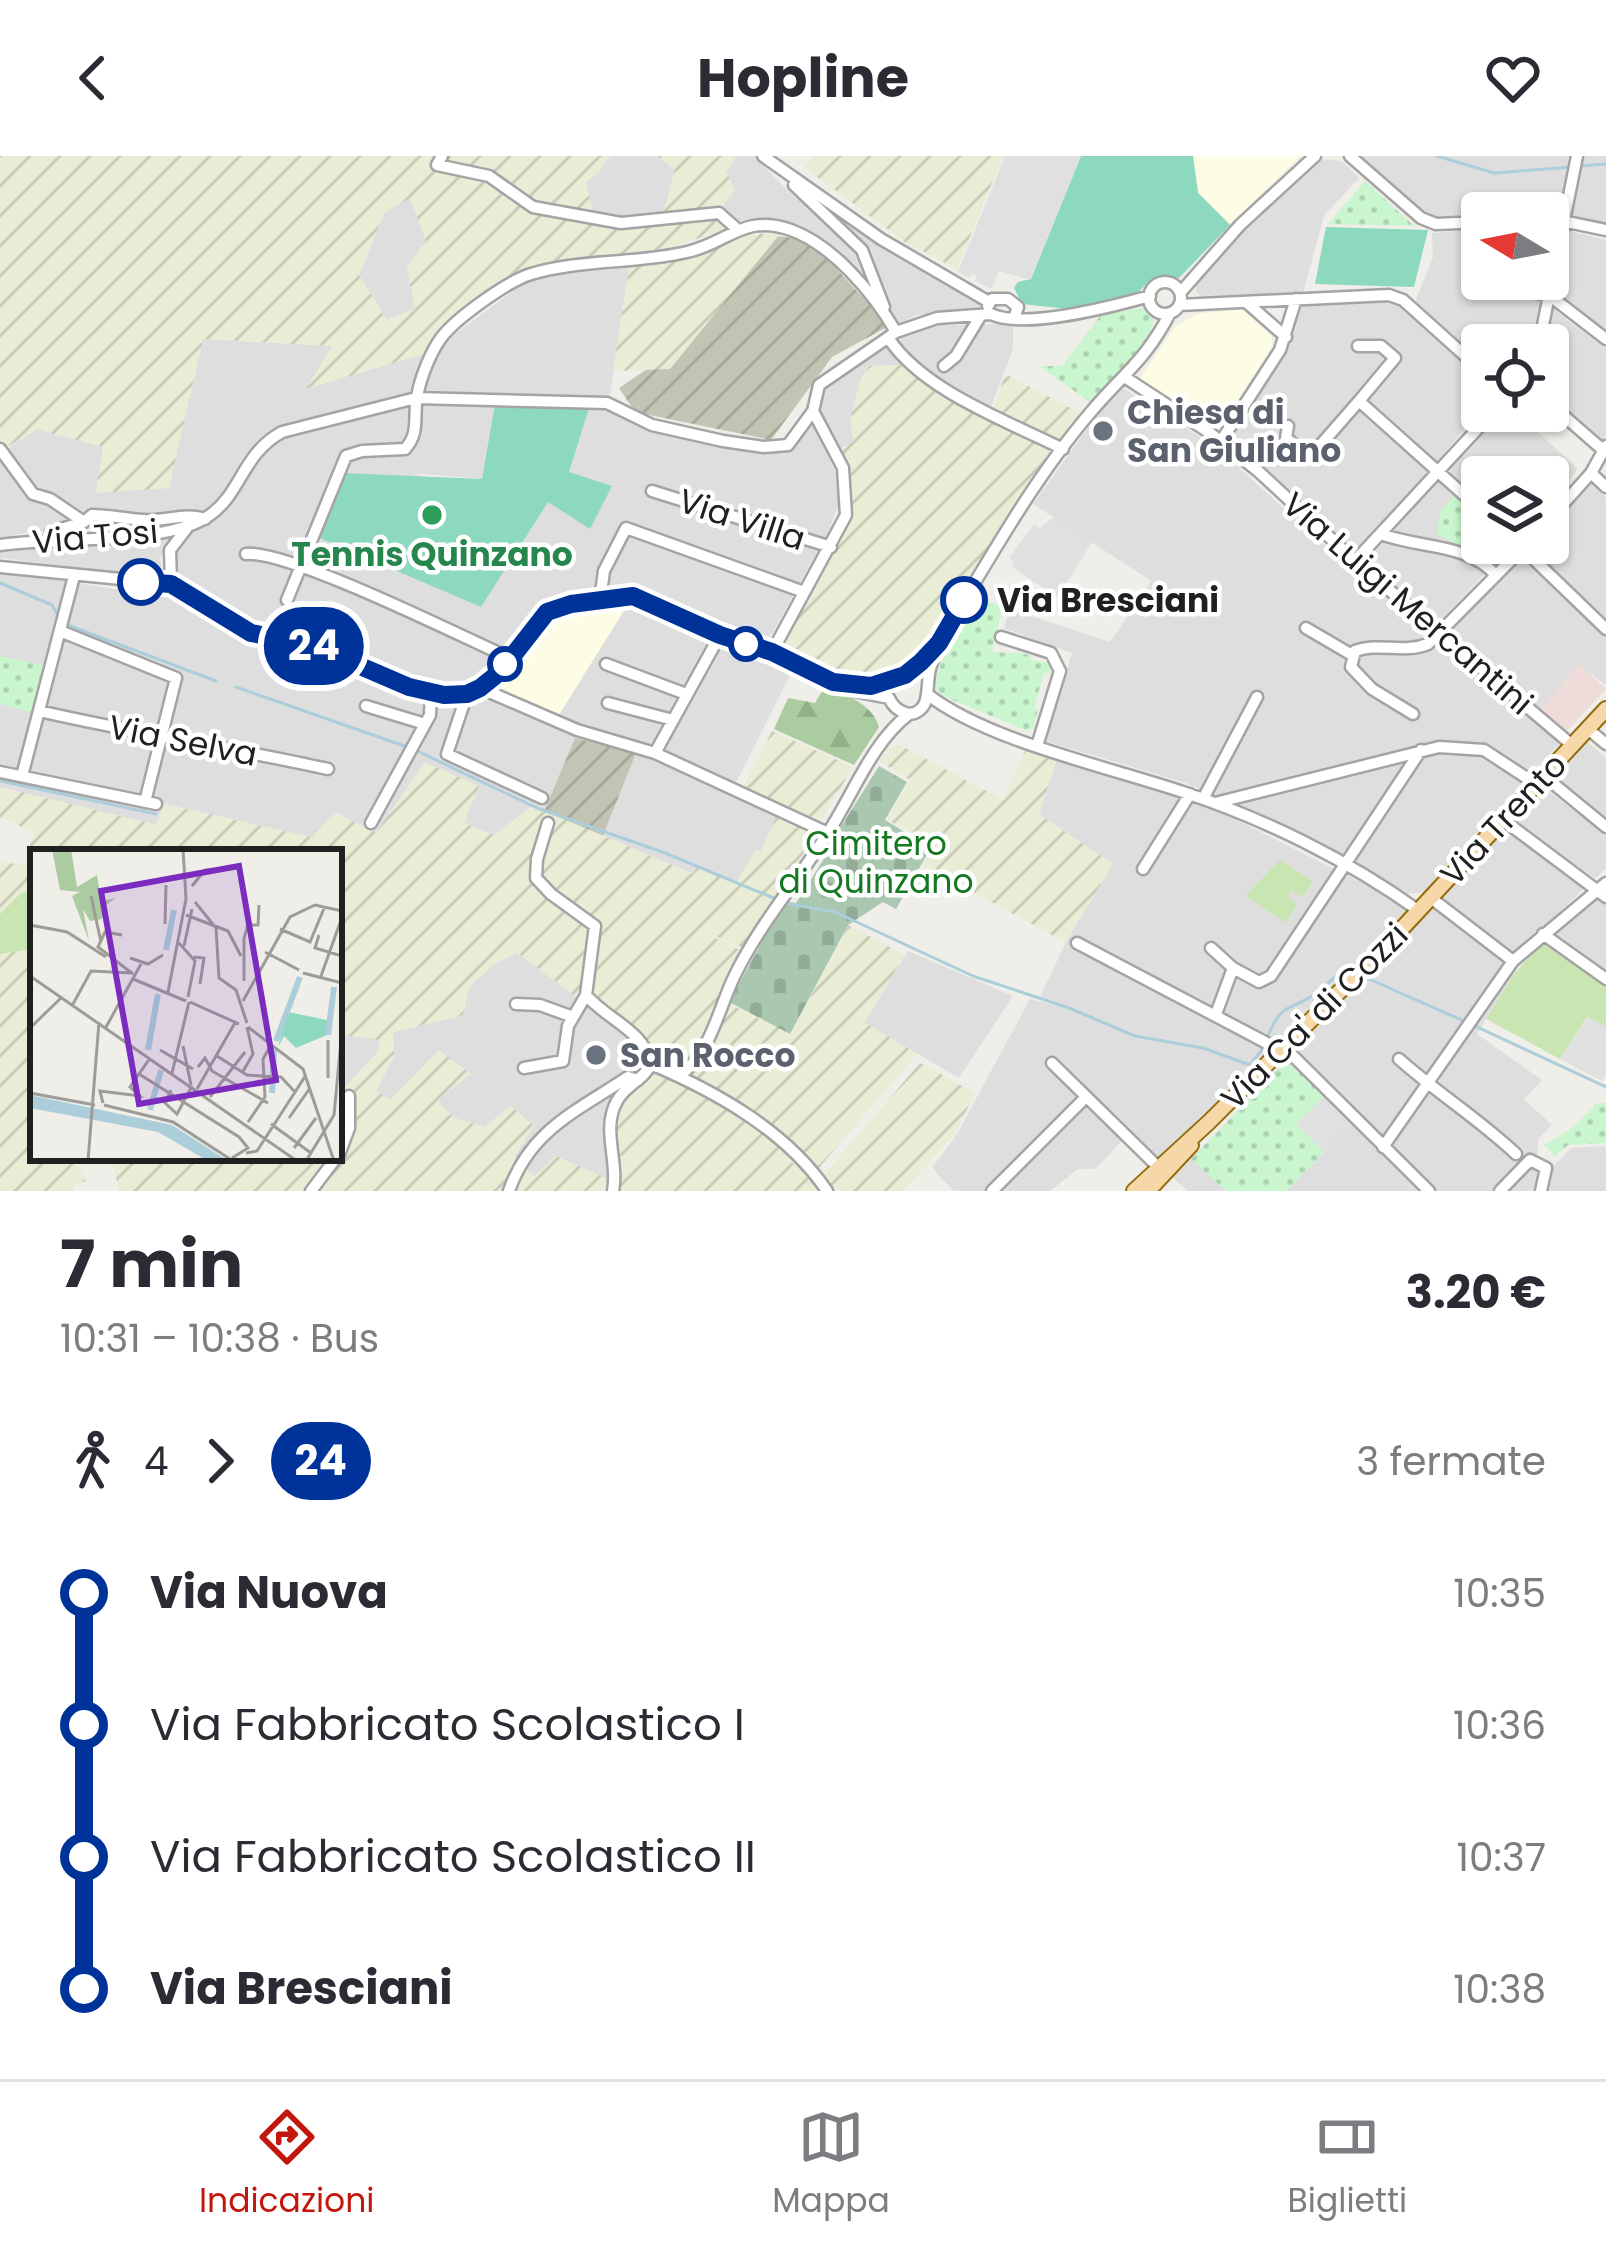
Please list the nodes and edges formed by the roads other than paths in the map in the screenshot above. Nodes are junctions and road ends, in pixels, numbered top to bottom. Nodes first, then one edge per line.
1 (442, 156) edge
2 (763, 156) edge
3 (1315, 156) edge
4 (1349, 156) edge
5 (1576, 157) edge
6 (775, 166) junction
7 (1566, 192) edge
8 (1569, 222) edge
9 (1461, 223) edge
10 (736, 229) junction
11 (1606, 230) edge
12 (1195, 277) junction
13 (1296, 299) junction
14 (1555, 300) edge
15 (1173, 301) junction
16 (1246, 302) junction
17 (987, 310) junction
18 (1016, 313) junction
19 (887, 316) junction
20 (892, 336) junction
21 (1286, 337) junction
22 (1606, 339) edge
23 (1358, 346) dead end
24 (1461, 352) edge
25 (944, 366) dead end
26 (1126, 378) junction
27 (416, 398) junction
28 (1359, 401) junction
29 (813, 411) junction
30 (1569, 422) edge
31 (1288, 426) dead end
32 (1475, 432) edge
33 (1221, 441) junction
34 (0, 449) edge
35 (1063, 449) junction
36 (1603, 454) edge
37 (1439, 472) junction
38 (1591, 473) junction
39 (1606, 488) edge
40 (652, 490) dead end
41 (1461, 492) edge
42 (1569, 497) edge
43 (206, 519) junction
44 (84, 522) junction
45 (189, 526) junction
46 (1381, 534) junction
47 (0, 542) edge
48 (831, 547) junction
49 (246, 554) dead end
50 (1355, 561) junction
51 (1506, 564) edge
52 (1541, 564) edge
53 (300, 566) junction
54 (0, 567) edge
55 (1496, 575) junction
56 (74, 576) junction
57 (171, 584) junction
58 (804, 592) junction
59 (287, 600) dead end
60 (600, 600) junction
61 (62, 624) junction
62 (1306, 628) dead end
63 (1606, 629) edge
64 (1440, 632) junction
65 (720, 635) junction
66 (1001, 637) dead end
67 (939, 643) junction
68 (772, 652) junction
69 (1352, 655) junction
70 (510, 658) junction
71 (606, 664) dead end
72 (900, 677) junction
73 (833, 682) junction
74 (480, 688) junction
75 (926, 691) junction
76 (430, 692) junction
77 (467, 694) junction
78 (686, 694) junction
79 (1257, 697) dead end
80 (890, 701) junction
81 (608, 703) dead end
82 (366, 706) dead end
83 (1606, 709) edge
84 (38, 712) junction
85 (915, 712) junction
86 (959, 714) junction
87 (1413, 714) dead end
88 (673, 720) junction
89 (425, 724) junction
90 (1588, 729) junction
91 (159, 739) junction
92 (883, 742) junction
93 (1606, 744) edge
94 (1572, 745) junction
95 (1037, 746) junction
96 (1421, 750) junction
97 (656, 753) junction
98 (328, 769) dead end
99 (0, 772) edge
100 (22, 776) junction
101 (1540, 780) junction
102 (1190, 794) junction
103 (542, 798) dead end
104 (1209, 801) junction
105 (1502, 819) junction
106 (371, 823) dead end
107 (548, 823) dead end
108 (1606, 826) edge
109 (828, 833) junction
110 (1345, 865) junction
111 (1143, 869) dead end
112 (1603, 890) edge
113 (1431, 898) junction
114 (1419, 910) junction
115 (1544, 934) junction
116 (1076, 944) dead end
117 (1211, 948) dead end
118 (1513, 961) junction
119 (1233, 968) junction
120 (1606, 979) edge
121 (586, 995) junction
122 (516, 1004) dead end
123 (1216, 1014) junction
124 (573, 1017) junction
125 (1280, 1048) junction
126 (1399, 1059) dead end
127 (1052, 1063) dead end
128 (651, 1064) junction
129 (524, 1068) dead end
130 (682, 1074) junction
131 (638, 1080) junction
132 (1427, 1087) junction
133 (349, 1096) dead end
134 (1085, 1098) junction
135 (1210, 1122) junction
136 (342, 1147) edge
137 (1383, 1147) junction
138 (1516, 1154) dead end
139 (334, 1161) edge
140 (1158, 1167) junction
141 (311, 1191) edge
142 (509, 1191) edge
143 (613, 1191) edge
144 (827, 1191) edge
145 (992, 1191) edge
146 (1134, 1191) edge
147 (1148, 1191) edge
148 (1429, 1191) edge
149 (1500, 1191) edge
150 (1541, 1191) edge

1 - 10 street
2 - 6 street
3 - 12 street
4 - 9 street
5 - 7 street
6 - 17 street
6 - 19 street
8 - 11 street
10 - 19 street
10 - 27 street
12 - 15 street
12 - 15 street
13 - 16 street
13 - 21 street
13 - 24 street
14 - 22 street
15 - 16 street
15 - 18 street
15 - 26 street
16 - 21 street
17 - 18 street
17 - 18 street
17 - 20 street
17 - 25 street
19 - 20 street
20 - 29 street
20 - 35 street
21 - 33 street
23 - 28 street
26 - 33 street, Via Luigi Mercantini
26 - 35 street
27 - 29 street
27 - 43 street
27 - 53 street
28 - 31 street
28 - 37 street
29 - 48 street, Via Villa
30 - 36 street
32 - 37 street
33 - 50 street, Via Luigi Mercantini
34 - 44 street
35 - 67 street
36 - 38 street
37 - 41 street
37 - 46 street
38 - 39 street
38 - 42 street
40 - 48 street, Via Villa
43 - 44 street
43 - 45 street, Via Tosi
44 - 47 street
45 - 47 street, Via Tosi
45 - 57 street, Via Tosi
46 - 50 street
46 - 55 street
48 - 58 street, Via Villa
49 - 53 street
50 - 64 street, Via Luigi Mercantini
51 - 55 street
52 - 63 street
53 - 59 street
53 - 70 street
54 - 56 street
55 - 64 street
56 - 57 street
56 - 61 street
57 - 76 street
58 - 60 street
58 - 68 street, Via Villa
60 - 65 street
60 - 70 street
61 - 84 street
61 - 91 street
62 - 69 street
64 - 69 street
64 - 94 street, Via Luigi Mercantini
65 - 68 street
65 - 78 street
66 - 95 street
67 - 72 street
67 - 75 street
68 - 73 street
69 - 87 street
70 - 74 street
71 - 78 street
72 - 73 street
72 - 75 street
72 - 80 street
73 - 80 street
74 - 77 street
74 - 97 street
75 - 85 street
75 - 86 street
76 - 77 street
76 - 89 street
77 - 103 street
78 - 88 street
79 - 104 street
80 - 85 street
80 - 92 street
81 - 88 street
82 - 89 street
83 - 90 main road, Via Trento
84 - 91 street, Via Selva
84 - 100 street
85 - 86 street
85 - 92 street
86 - 95 street
88 - 97 street
89 - 106 street
90 - 93 street
90 - 94 main road, Via Trento
91 - 98 street, Via Selva
91 - 100 street
92 - 109 street
94 - 101 main road, Via Trento
95 - 102 street
96 - 101 street
96 - 104 street
96 - 110 street
97 - 109 street
99 - 100 street
101 - 105 main road, Via Trento
101 - 108 street
102 - 104 street
102 - 111 street
104 - 110 street
105 - 112 street
105 - 113 main road, Via Trento
107 - 121 street
109 - 130 street
110 - 114 street
110 - 119 street
112 - 115 street
113 - 114 main road, Via Trento
113 - 118 street
114 - 125 main road, Via Ca' di Cozzi
115 - 118 street
115 - 120 street
116 - 123 street
117 - 119 street
118 - 132 street
119 - 123 street
121 - 124 street
121 - 128 street
122 - 124 street
123 - 125 street
124 - 129 street
125 - 135 main road, Via Ca' di Cozzi
125 - 137 street
126 - 132 street
127 - 134 street
128 - 130 street
128 - 131 street
130 - 144 street
131 - 142 street
131 - 143 street
132 - 137 street
132 - 138 street
133 - 136 street
134 - 140 street
134 - 145 street
135 - 140 main road, Via Ca' di Cozzi
135 - 147 main road, Via Ca' di Cozzi
137 - 148 street
139 - 141 street
140 - 146 main road, Via Ca' di Cozzi
149 - 150 street

